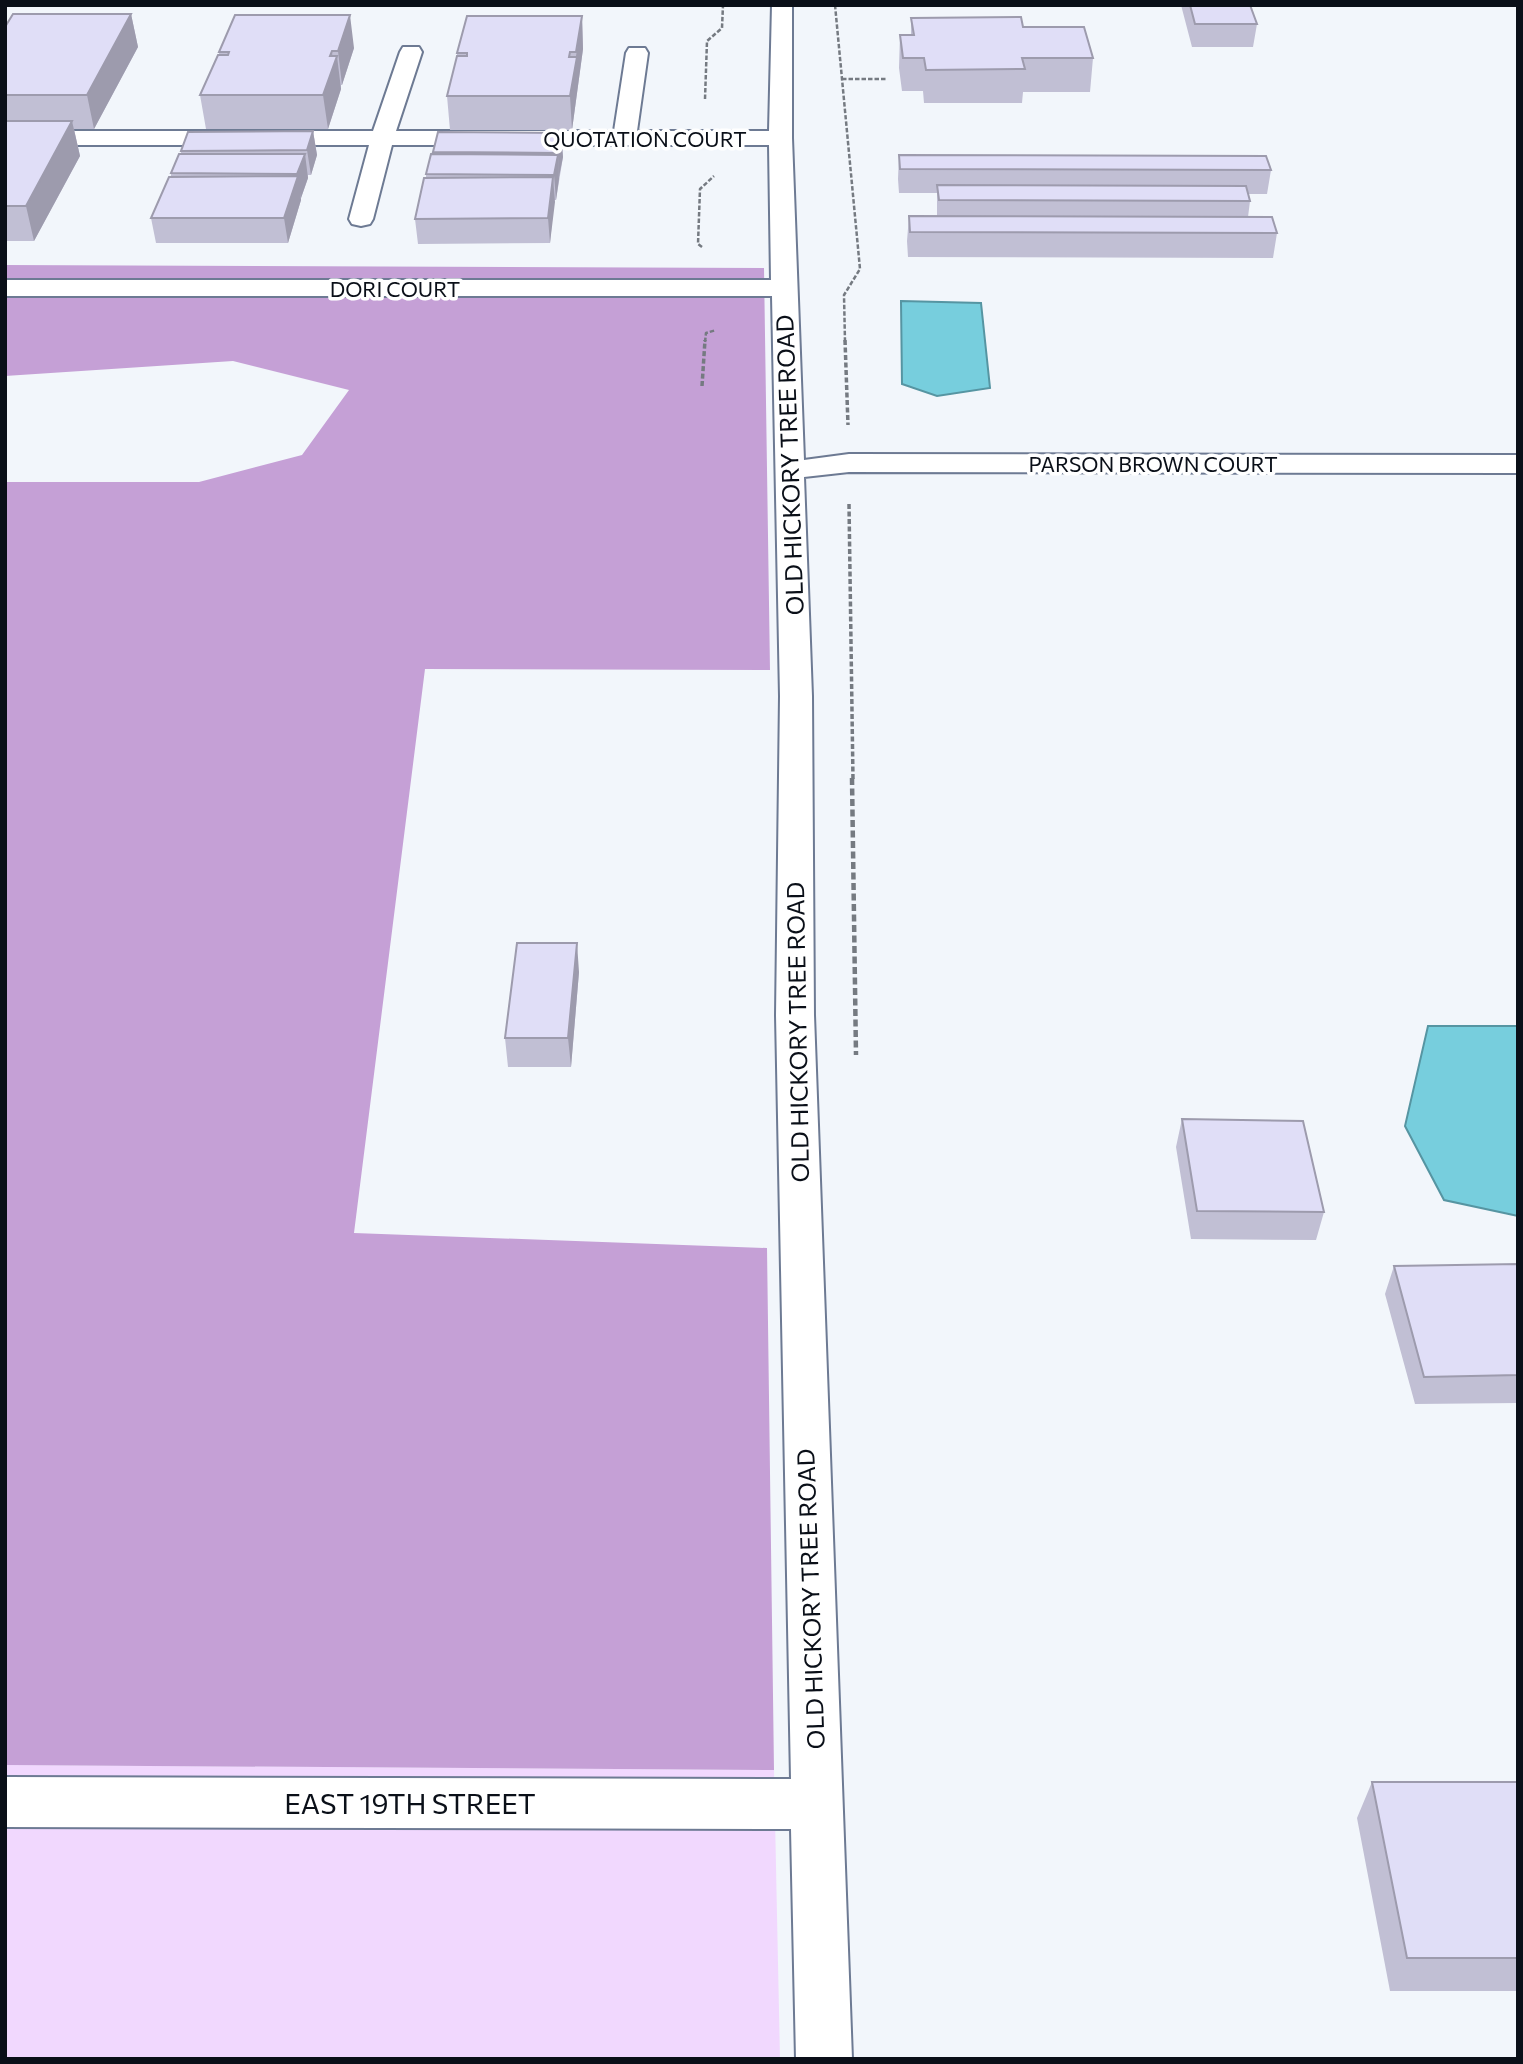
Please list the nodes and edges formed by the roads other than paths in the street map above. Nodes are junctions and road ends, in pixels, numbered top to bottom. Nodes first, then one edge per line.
1 (782, 5) edge
2 (411, 52) dead end
3 (637, 53) dead end
4 (5, 138) edge
5 (382, 138) junction
6 (624, 138) junction
7 (780, 138) junction
8 (360, 219) dead end
9 (5, 288) edge
10 (785, 288) junction
11 (1518, 464) edge
12 (789, 470) junction
13 (5, 1802) edge
14 (815, 1804) junction
15 (824, 2059) edge

1 - 7 street, OLD HICKORY TREE ROAD
2 - 5 street
3 - 6 street
4 - 5 street, QUOTATION COURT
5 - 6 street, QUOTATION COURT
5 - 8 street
6 - 7 street, QUOTATION COURT
7 - 10 street, OLD HICKORY TREE ROAD
9 - 10 street, DORI COURT
10 - 12 street, OLD HICKORY TREE ROAD
11 - 12 street, PARSON BROWN COURT
12 - 14 street, OLD HICKORY TREE ROAD
13 - 14 street, EAST 19TH STREET
14 - 15 street, OLD HICKORY TREE ROAD

